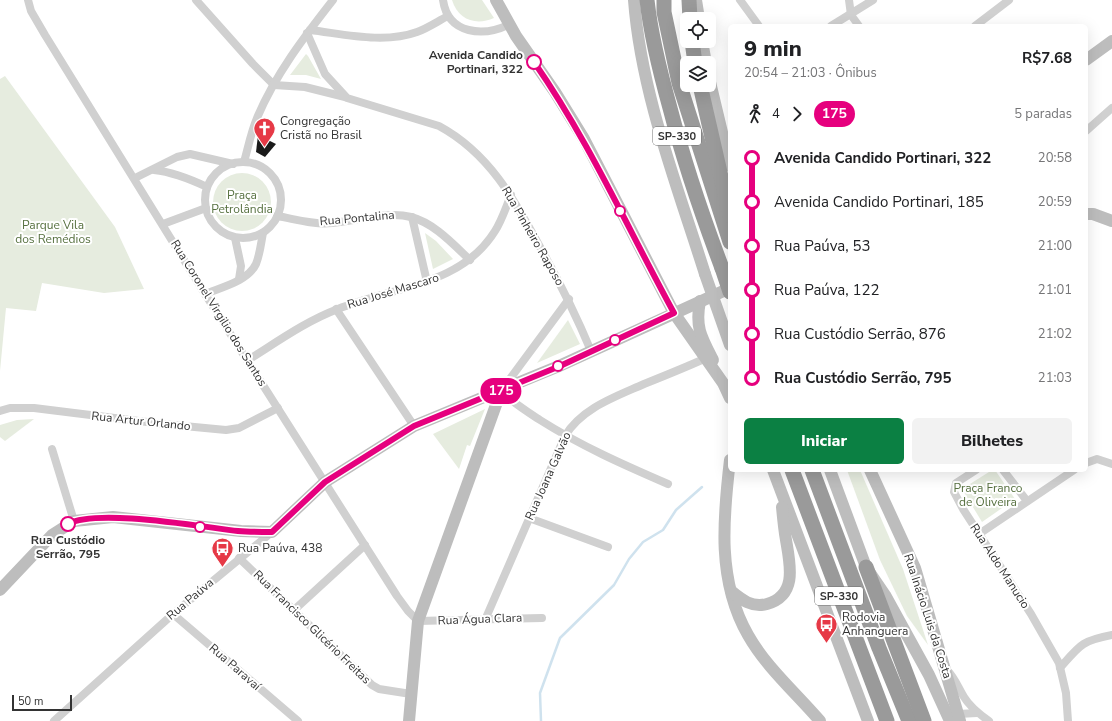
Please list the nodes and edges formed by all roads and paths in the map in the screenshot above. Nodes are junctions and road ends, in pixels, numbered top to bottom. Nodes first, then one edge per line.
1 (28, 0) edge
2 (196, 0) edge
3 (333, 0) edge
4 (443, 0) edge
5 (487, 0) edge
6 (496, 0) edge
7 (634, 0) edge
8 (647, 0) edge
9 (664, 0) edge
10 (689, 0) edge
11 (696, 0) edge
12 (740, 0) edge
13 (849, 0) edge
14 (873, 0) edge
15 (1009, 0) edge
16 (690, 12) edge
17 (698, 12) edge
18 (851, 15) junction
19 (448, 16) junction
20 (753, 22) edge
21 (835, 24) edge
22 (858, 24) edge
23 (978, 24) edge
24 (508, 25) junction
25 (308, 32) junction
26 (1112, 41) edge
27 (1088, 59) edge
28 (274, 84) junction
29 (702, 92) edge
30 (712, 92) edge
31 (347, 98) junction
32 (1112, 108) edge
33 (1088, 129) edge
34 (728, 158) edge
35 (244, 162) junction
36 (232, 164) junction
37 (154, 170) junction
38 (135, 178) junction
39 (207, 187) junction
40 (511, 195) junction
41 (206, 208) junction
42 (728, 209) edge
43 (1088, 214) edge
44 (277, 216) junction
45 (412, 217) junction
46 (1112, 221) edge
47 (163, 224) junction
48 (263, 233) junction
49 (728, 236) edge
50 (236, 238) junction
51 (470, 260) junction
52 (239, 279) junction
53 (427, 282) junction
54 (728, 286) edge
55 (660, 287) junction
56 (728, 289) edge
57 (205, 294) junction
58 (569, 299) junction
59 (700, 301) junction
60 (336, 309) junction
61 (674, 313) junction
62 (728, 339) edge
63 (591, 351) junction
64 (704, 359) junction
65 (248, 360) junction
66 (723, 384) junction
67 (501, 391) junction
68 (728, 394) edge
69 (278, 408) junction
70 (0, 411) edge
71 (414, 426) junction
72 (565, 436) junction
73 (52, 449) dead end
74 (1088, 462) edge
75 (1112, 464) edge
76 (729, 472) edge
77 (775, 472) edge
78 (793, 472) edge
79 (813, 472) edge
80 (831, 472) edge
81 (871, 472) edge
82 (973, 472) edge
83 (1005, 472) edge
84 (1071, 472) edge
85 (325, 482) junction
86 (668, 484) dead end
87 (780, 492) junction
88 (1027, 501) junction
89 (529, 518) junction
90 (74, 521) junction
91 (272, 532) junction
92 (979, 534) junction
93 (365, 544) junction
94 (608, 547) dead end
95 (240, 558) junction
96 (866, 567) junction
97 (0, 590) edge
98 (731, 591) junction
99 (293, 611) junction
100 (172, 614) junction
101 (542, 618) dead end
102 (485, 620) junction
103 (418, 621) junction
104 (1112, 635) edge
105 (946, 668) junction
106 (1060, 668) junction
107 (411, 694) junction
108 (977, 712) junction
109 (956, 719) edge
110 (293, 720) edge
111 (54, 721) edge
112 (409, 721) edge
113 (820, 721) edge
114 (868, 721) edge
115 (887, 721) edge
116 (909, 721) edge
117 (924, 721) edge
118 (988, 721) edge
119 (1068, 721) edge

1 - 38 street, Rua Coronel Virgilio dos Santos
2 - 28 street
3 - 25 street
4 - 19 street
5 - 24 main road
6 - 24 main road
7 - 62 main road, bridge
8 - 54 highway, SP-330, bridge
9 - 49 highway, SP-330
10 - 16 highway
11 - 17 main road
12 - 20 street
13 - 18 street
14 - 18 street
15 - 23 street
18 - 21 street
18 - 22 street
19 - 24 street
19 - 25 street
24 - 55 main road
25 - 28 street
25 - 31 street
26 - 27 main road
28 - 31 street, Rua Pinheiro Raposo
28 - 35 street
29 - 42 highway
30 - 34 main road
31 - 40 street, Rua Pinheiro Raposo
32 - 33 street
35 - 36 street
35 - 44 street
36 - 37 street
36 - 39 street
37 - 38 street
37 - 39 street
38 - 47 street, Rua Coronel Virgilio dos Santos
39 - 41 street
40 - 51 street, Rua José Mascaro
40 - 58 street, Rua Pinheiro Raposo
41 - 47 street
41 - 50 street
43 - 46 main road
44 - 45 street, Rua Pontalina
44 - 48 street
45 - 51 street, Rua Pontalina
45 - 53 street
47 - 57 street, Rua Coronel Virgilio dos Santos
48 - 50 street
48 - 52 street
50 - 52 street
51 - 53 street, Rua José Mascaro
52 - 57 street
53 - 60 street, Rua José Mascaro
55 - 59 main road
55 - 61 main road
56 - 59 main road, Rua Paúva
57 - 65 street, Rua Coronel Virgilio dos Santos
58 - 63 street, Rua Pinheiro Raposo
58 - 67 street
59 - 61 main road, Rua Paúva
59 - 66 main road
60 - 65 street, Rua José Mascaro
60 - 71 street
61 - 63 main road, Rua Paúva
61 - 64 main road
63 - 67 main road, Rua Paúva
64 - 66 main road
64 - 72 street, Rua Joana Galvão
65 - 69 street, Rua Coronel Virgilio dos Santos
66 - 68 main road
67 - 71 main road, Rua Paúva
67 - 72 street
67 - 103 main road
69 - 70 street, Rua Artur Orlando
69 - 85 street, Rua Coronel Virgilio dos Santos
71 - 85 main road, Rua Paúva
72 - 86 street
72 - 89 street, Rua Joana Galvão
73 - 90 street
74 - 75 street
76 - 98 main road
77 - 87 main road
78 - 115 highway, SP-330
79 - 116 highway, SP-330
80 - 96 main road
81 - 105 main road, Rua Inácio Luis da Costa
82 - 92 street, Rua Aldo Manucio
83 - 88 street
84 - 88 street
85 - 91 main road, Rua Paúva
85 - 93 street, Rua Coronel Virgilio dos Santos
87 - 98 main road
87 - 114 main road
88 - 92 street
89 - 94 street
89 - 102 street, Rua Joana Galvão
90 - 91 main road
90 - 97 main road
91 - 95 street, Rua Paúva
92 - 106 street, Rua Aldo Manucio
93 - 99 street
93 - 103 street, Rua Coronel Virgilio dos Santos
95 - 99 street, Rua Francisco Glicério Freitas
95 - 100 street, Rua Paúva
96 - 109 main road
96 - 117 highway
98 - 113 main road
99 - 107 street, Rua Francisco Glicério Freitas
100 - 110 street, Rua Paravaí
100 - 111 street, Rua Paúva
101 - 102 street, Rua Água Clara
102 - 103 street, Rua Água Clara
103 - 107 main road
104 - 106 street
105 - 108 street
105 - 109 main road, Rua Inácio Luis da Costa
106 - 119 street, Rua Aldo Manucio
107 - 112 main road
108 - 109 street
108 - 118 street

